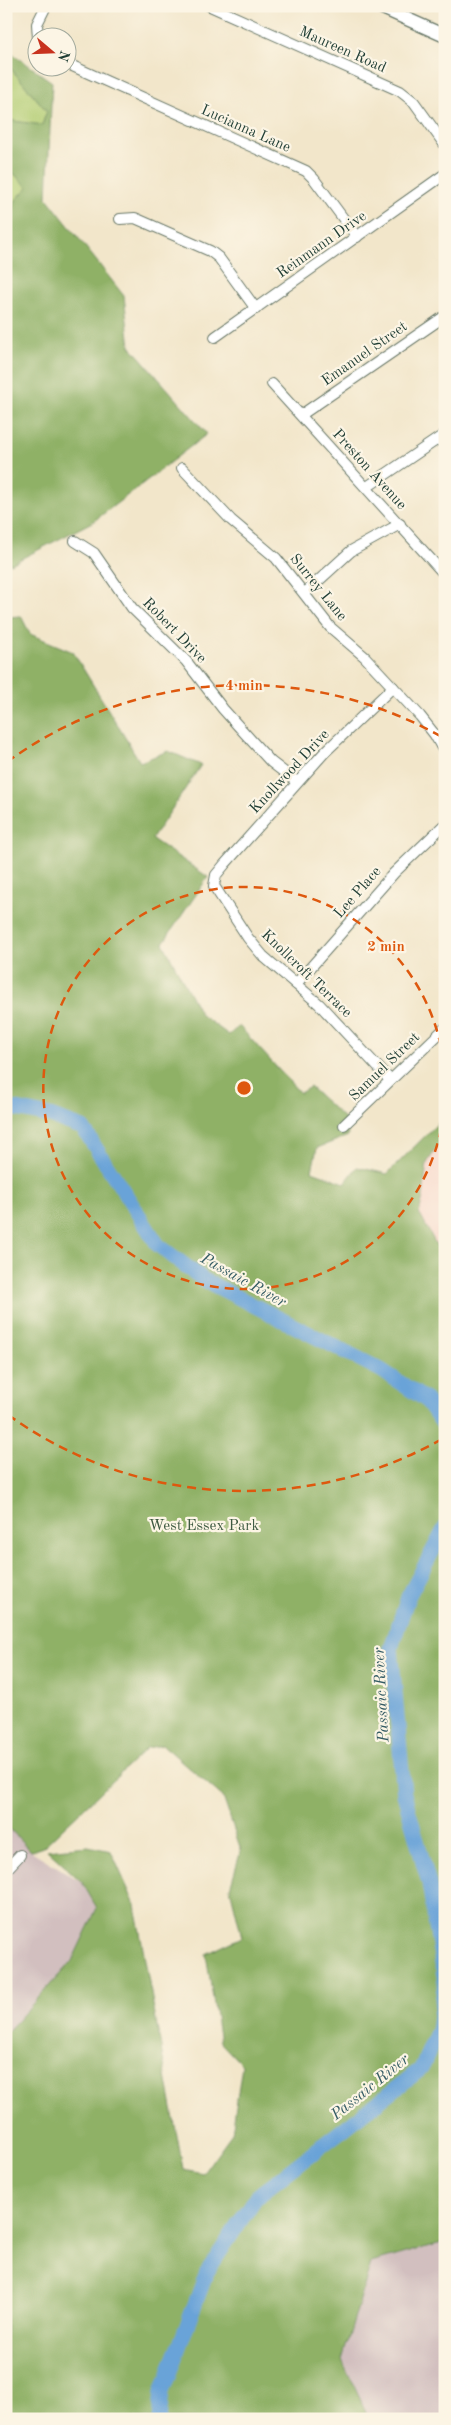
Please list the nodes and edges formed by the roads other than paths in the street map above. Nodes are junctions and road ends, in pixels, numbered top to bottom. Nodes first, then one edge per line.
1 (46, 6) edge
2 (210, 6) edge
3 (378, 6) edge
4 (37, 28) edge
5 (445, 36) edge
6 (78, 69) edge
7 (445, 144) edge
8 (445, 174) edge
9 (120, 219) dead end
10 (357, 237) junction
11 (256, 309) junction
12 (445, 316) edge
13 (215, 337) dead end
14 (272, 384) dead end
15 (301, 415) junction
16 (445, 434) edge
17 (182, 468) dead end
18 (367, 487) junction
19 (400, 524) junction
20 (75, 541) dead end
21 (445, 574) edge
22 (305, 593) junction
23 (393, 687) junction
24 (445, 753) edge
25 (297, 782) junction
26 (445, 824) edge
27 (214, 881) joint
28 (296, 984) junction
29 (445, 1028) edge
30 (390, 1080) junction
31 (344, 1125) dead end
32 (20, 1856) dead end
33 (6, 1870) edge

1 - 4 street
2 - 7 street, Maureen Road
3 - 5 street
6 - 10 street, Lucianna Lane
8 - 10 street, Reinmann Drive
9 - 11 street
10 - 11 street, Reinmann Drive
11 - 13 street, Reinmann Drive
12 - 15 street, Emanuel Street
14 - 15 street, Preston Avenue
15 - 18 street, Preston Avenue
16 - 18 street
17 - 22 street, Surrey Lane
18 - 19 street, Preston Avenue
19 - 21 street, Preston Avenue
19 - 22 street
20 - 25 street, Robert Drive
22 - 23 street, Surrey Lane
23 - 24 street, Surrey Lane
23 - 25 street, Knollwood Drive
25 - 27 street, Knollwood Drive
26 - 28 street, Lee Place
27 - 28 street, Knollcroft Terrace
28 - 30 street, Knollcroft Terrace
29 - 30 street, Samuel Street
30 - 31 street, Samuel Street
32 - 33 street

